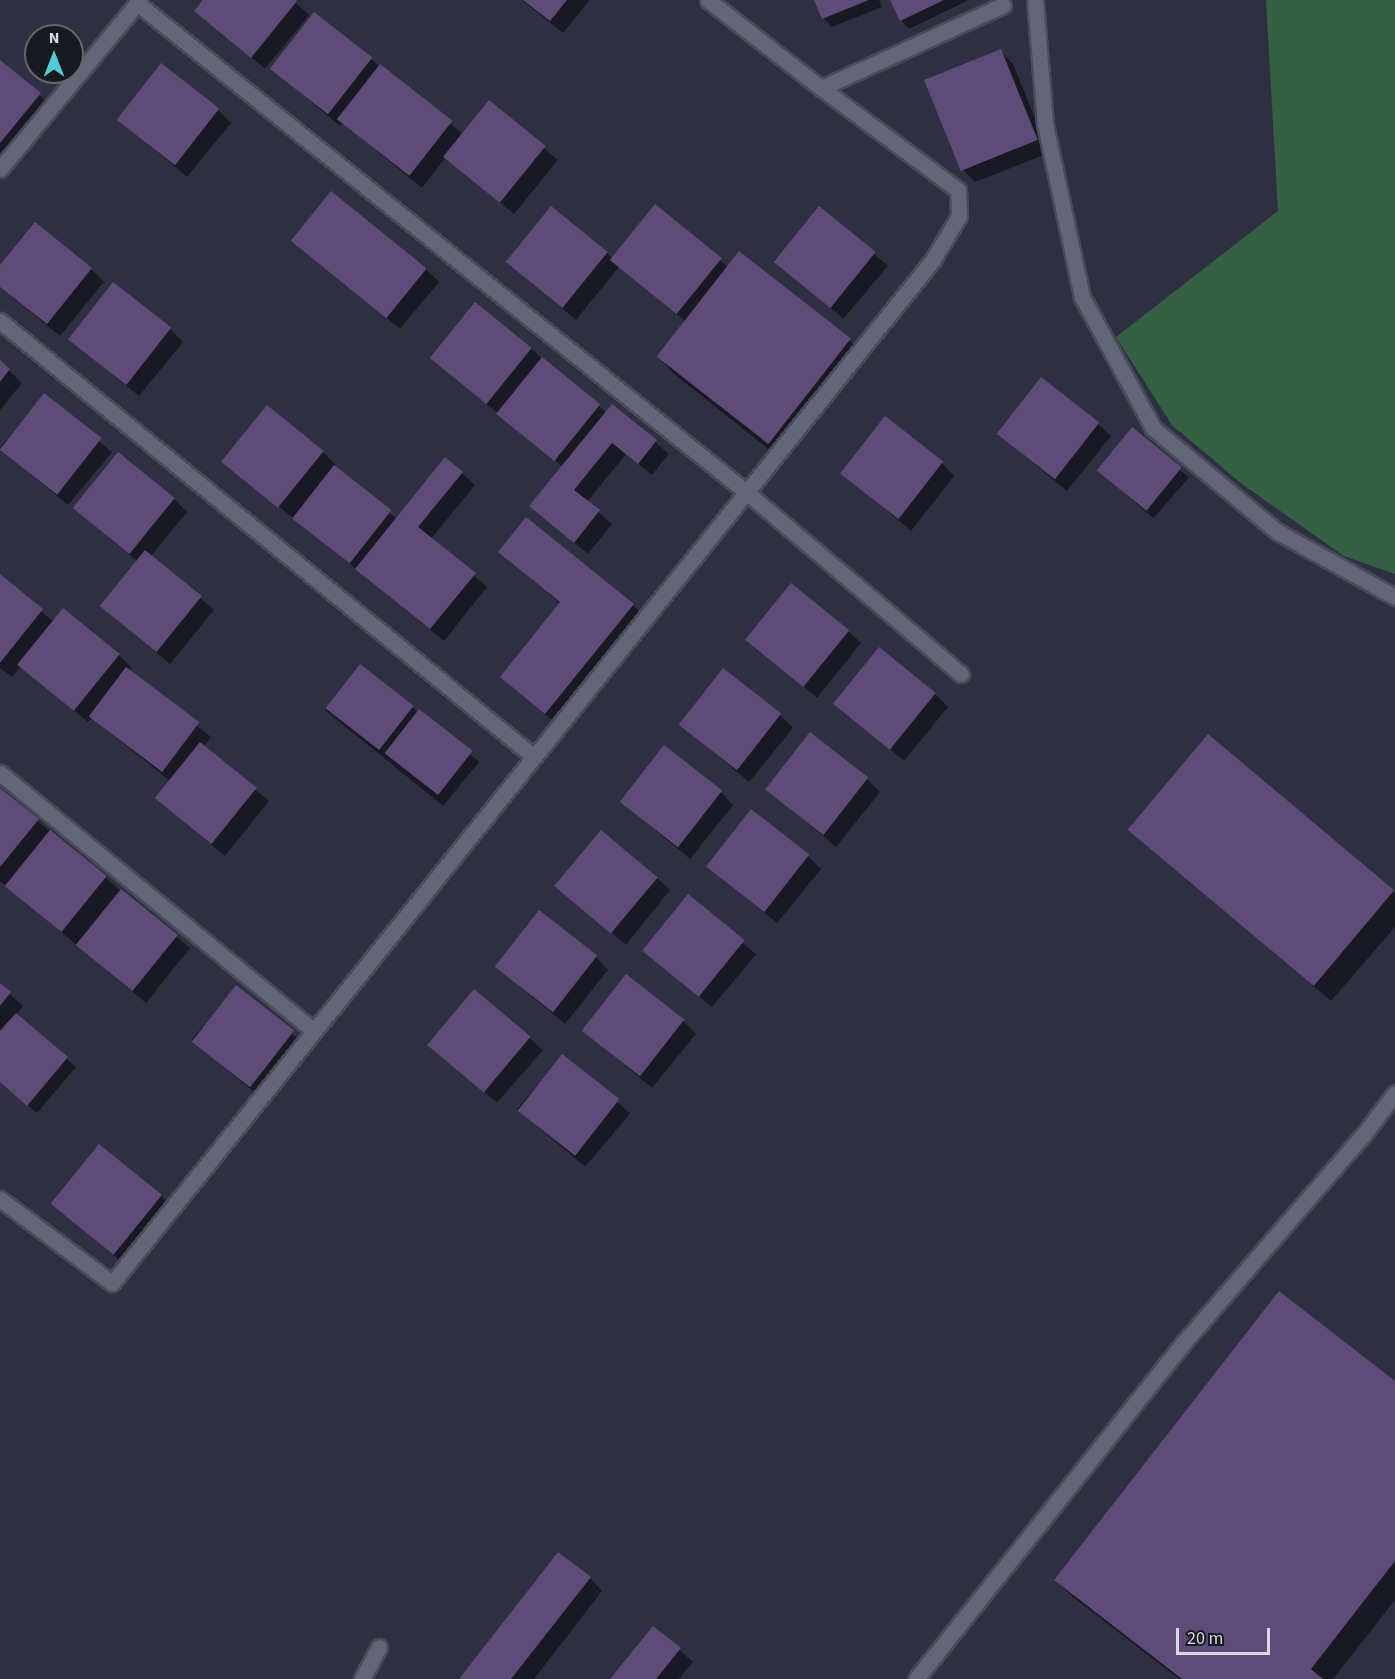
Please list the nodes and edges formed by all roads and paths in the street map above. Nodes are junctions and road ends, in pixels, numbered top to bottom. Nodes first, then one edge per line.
1 (708, 0) edge
2 (1035, 0) edge
3 (139, 2) edge
4 (1003, 5) dead end
5 (821, 88) junction
6 (0, 169) edge
7 (0, 321) edge
8 (745, 491) junction
9 (1395, 597) edge
10 (961, 674) dead end
11 (533, 756) junction
12 (0, 773) edge
13 (314, 1031) junction
14 (1395, 1093) edge
15 (0, 1199) edge
16 (379, 1647) dead end
17 (362, 1679) edge
18 (916, 1679) edge

1 - 5 street
2 - 9 street
3 - 6 street
3 - 8 street
4 - 5 street
5 - 8 street
7 - 11 street
8 - 10 street
8 - 11 street
11 - 13 street
12 - 13 street
13 - 15 street
14 - 18 street
16 - 17 street

